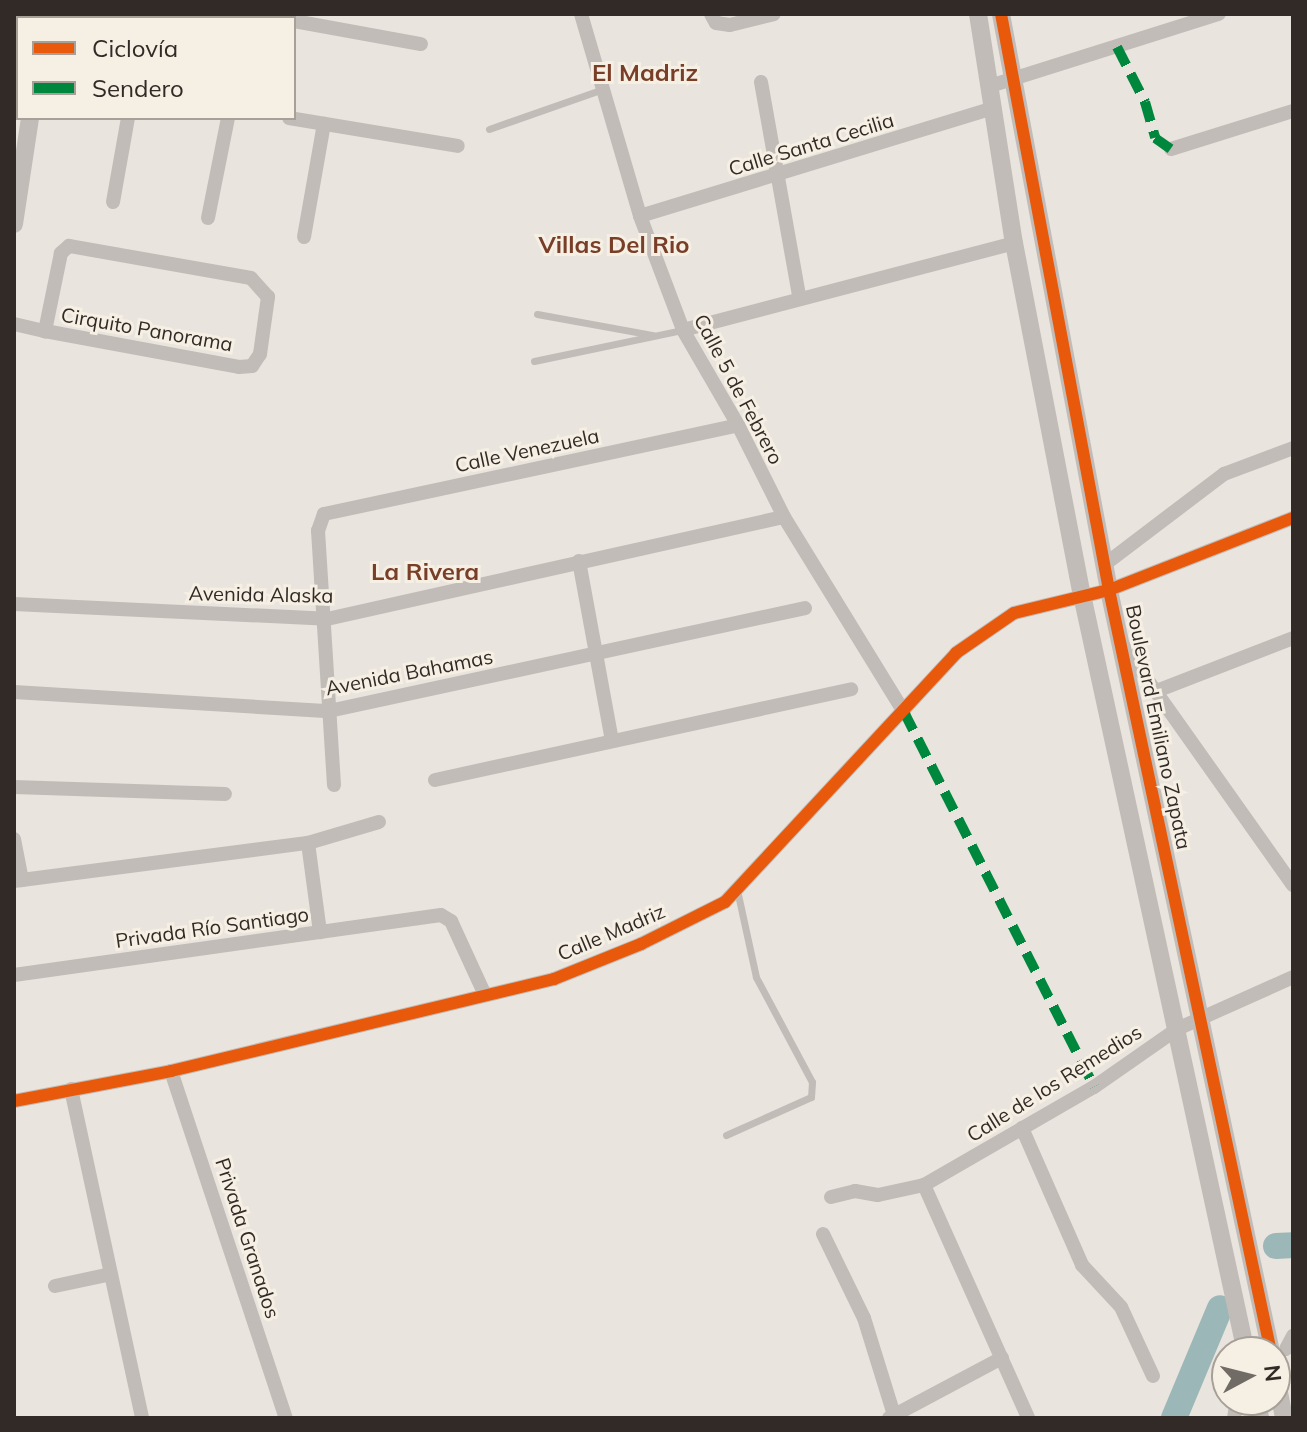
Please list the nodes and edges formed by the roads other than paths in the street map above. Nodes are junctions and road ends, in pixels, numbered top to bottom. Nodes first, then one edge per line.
1 (581, 14) edge
2 (774, 14) edge
3 (978, 14) edge
4 (1001, 14) edge
5 (1219, 14) edge
6 (714, 18) edge
7 (1177, 20) edge
8 (296, 21) edge
9 (421, 44) dead end
10 (1011, 80) junction
11 (761, 82) dead end
12 (990, 86) junction
13 (603, 89) junction
14 (994, 108) junction
15 (1293, 111) edge
16 (296, 119) edge
17 (30, 120) edge
18 (128, 120) edge
19 (228, 120) edge
20 (324, 124) junction
21 (489, 129) dead end
22 (458, 146) dead end
23 (1171, 149) dead end
24 (774, 177) junction
25 (113, 202) dead end
26 (640, 216) junction
27 (208, 218) dead end
28 (14, 224) edge
29 (304, 237) dead end
30 (1014, 243) junction
31 (799, 296) junction
32 (537, 314) dead end
33 (14, 324) edge
34 (683, 330) junction
35 (45, 331) junction
36 (658, 336) junction
37 (534, 361) dead end
38 (738, 425) junction
39 (1293, 448) edge
40 (784, 517) junction
41 (1293, 518) edge
42 (579, 561) junction
43 (1104, 565) junction
44 (1109, 590) junction
45 (1082, 595) junction
46 (14, 604) edge
47 (805, 608) dead end
48 (327, 619) junction
49 (1293, 638) edge
50 (1120, 641) junction
51 (596, 654) junction
52 (851, 689) dead end
53 (1159, 690) junction
54 (14, 692) edge
55 (329, 711) junction
56 (904, 712) junction
57 (612, 741) junction
58 (435, 780) dead end
59 (334, 785) dead end
60 (14, 787) edge
61 (225, 794) dead end
62 (379, 822) dead end
63 (14, 839) edge
64 (308, 843) junction
65 (18, 881) edge
66 (1293, 885) edge
67 (737, 890) junction
68 (320, 932) junction
69 (14, 975) edge
70 (1293, 977) edge
71 (485, 995) junction
72 (1202, 1016) junction
73 (1177, 1029) junction
74 (171, 1071) junction
75 (71, 1089) junction
76 (14, 1101) edge
77 (1022, 1128) junction
78 (726, 1135) dead end
79 (924, 1185) junction
80 (831, 1197) dead end
81 (823, 1234) dead end
82 (111, 1274) junction
83 (55, 1286) dead end
84 (1243, 1336) edge
85 (1281, 1336) edge
86 (1002, 1358) junction
87 (1153, 1376) dead end
88 (891, 1416) edge
89 (142, 1418) edge
90 (286, 1418) edge
91 (1028, 1418) edge

1 - 13 street, Calle 5 de Febrero
2 - 6 street
3 - 12 street
4 - 10 street, Boulevard Emiliano Zapata
5 - 7 street
7 - 10 street
8 - 9 street
10 - 12 street
10 - 43 street, Boulevard Emiliano Zapata
11 - 24 street
12 - 14 street
13 - 21 lane
13 - 26 street, Calle 5 de Febrero
14 - 24 street, Calle Santa Cecilia
14 - 30 street
15 - 23 street
16 - 20 street
17 - 28 street
18 - 25 street
19 - 27 street
20 - 22 street
20 - 29 street
24 - 26 street, Calle Santa Cecilia
24 - 31 street
26 - 34 street, Calle 5 de Febrero
30 - 31 street
30 - 45 street
31 - 34 street
32 - 36 lane
33 - 35 street, Cirquito Panorama
34 - 36 lane
34 - 38 street, Calle 5 de Febrero
35 - 35 street, Cirquito Panorama
36 - 37 lane
38 - 40 street, Calle 5 de Febrero
38 - 48 street, Calle Venezuela
39 - 43 street
40 - 42 street, Avenida Alaska
40 - 56 street, Calle 5 de Febrero
41 - 44 street, Calle Madriz
42 - 48 street, Avenida Alaska
42 - 51 street
43 - 44 street, Boulevard Emiliano Zapata
44 - 45 street, Calle Madriz
44 - 50 street, Boulevard Emiliano Zapata
45 - 56 street, Calle Madriz
45 - 73 street
46 - 48 street, Avenida Alaska
47 - 51 street, Avenida Bahamas
48 - 55 street
49 - 53 street
50 - 53 street, Boulevard Emiliano Zapata
50 - 72 street, Boulevard Emiliano Zapata
51 - 55 street, Avenida Bahamas
51 - 57 street
52 - 57 street
53 - 66 street, Boulevard Emiliano Zapata
54 - 55 street, Avenida Bahamas
55 - 59 street
56 - 67 street, Calle Madriz
57 - 58 street
60 - 61 street
62 - 64 street
63 - 65 street
64 - 65 street
64 - 68 street
67 - 71 street, Calle Madriz
67 - 78 lane
68 - 69 street, Privada Río Santiago
68 - 71 street, Privada Río Santiago
70 - 72 street, Calle de los Remedios
71 - 74 street, Calle Madriz
72 - 73 street, Calle de los Remedios
72 - 85 street, Boulevard Emiliano Zapata
73 - 77 street, Calle de los Remedios
73 - 84 street
74 - 75 street, Calle Madriz
74 - 90 street, Privada Granados
75 - 76 street, Calle Madriz
75 - 82 street
77 - 79 street, Calle de los Remedios
77 - 87 street
79 - 80 street, Calle de los Remedios
79 - 86 street
81 - 88 street
82 - 83 street
82 - 89 street
86 - 88 street
86 - 91 street

